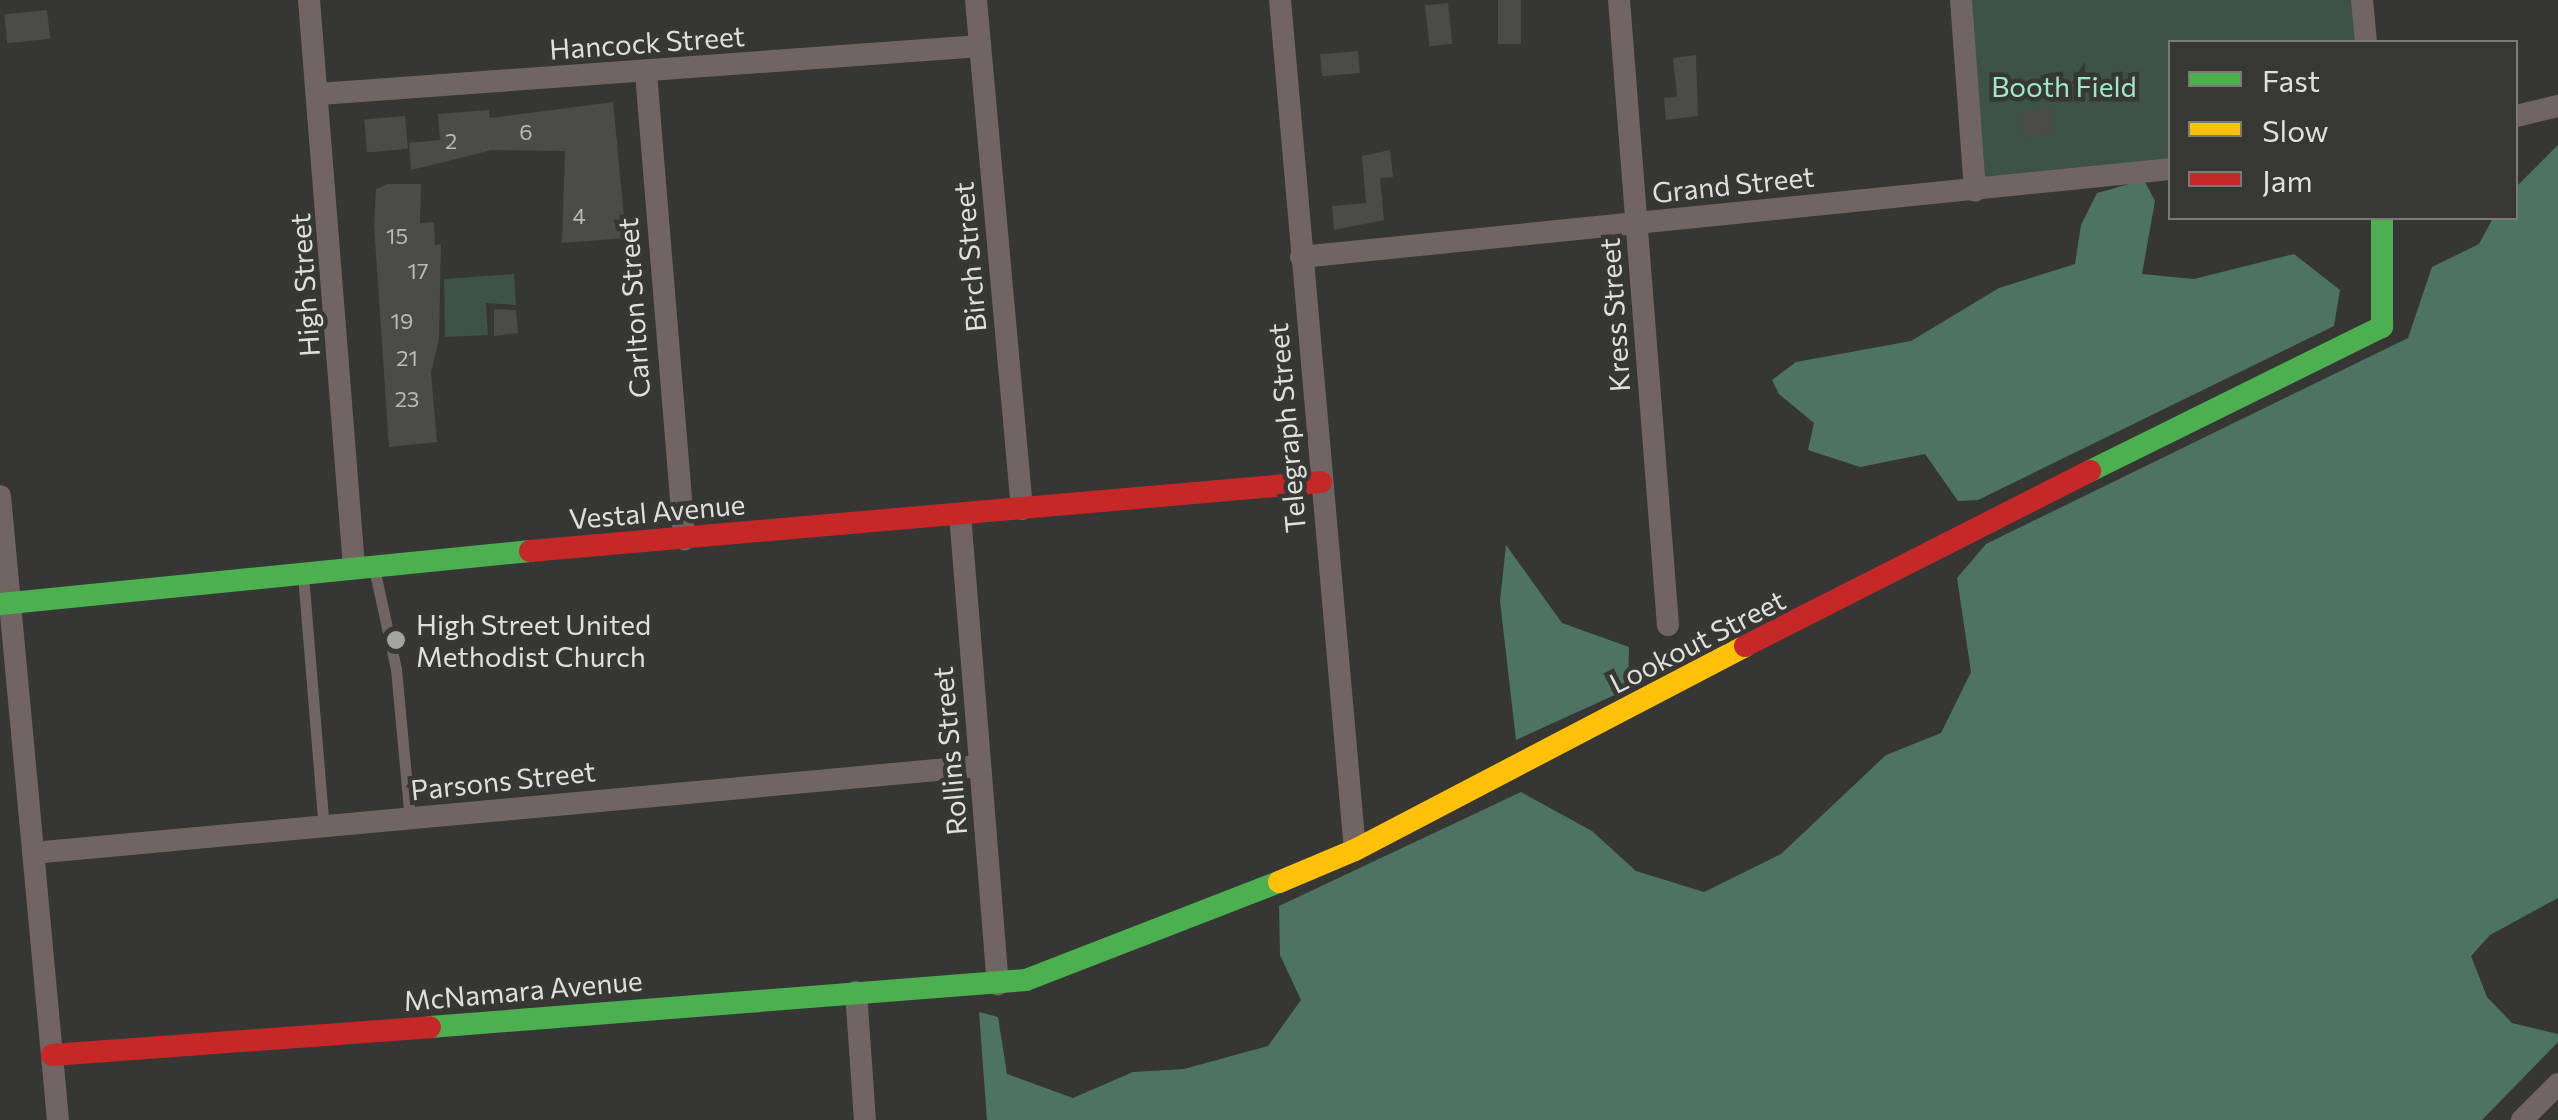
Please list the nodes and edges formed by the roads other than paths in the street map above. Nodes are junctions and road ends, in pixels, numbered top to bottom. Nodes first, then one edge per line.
1 (309, 0) edge
2 (976, 0) edge
3 (1280, 0) edge
4 (1619, 0) edge
5 (1961, 0) edge
6 (2362, 0) edge
7 (2366, 40) edge
8 (980, 46) junction
9 (646, 73) junction
10 (318, 94) junction
11 (2558, 106) edge
12 (2518, 116) edge
13 (2168, 169) edge
14 (1975, 190) junction
15 (2382, 220) edge
16 (1637, 224) junction
17 (1301, 256) junction
18 (1321, 482) junction
19 (0, 496) edge
20 (1022, 508) junction
21 (960, 514) junction
22 (684, 539) junction
23 (363, 566) junction
24 (303, 571) junction
25 (5, 603) edge
26 (1668, 624) dead end
27 (980, 766) junction
28 (410, 821) junction
29 (324, 828) junction
30 (1355, 850) junction
31 (33, 853) junction
32 (998, 984) junction
33 (856, 992) junction
34 (52, 1055) junction
35 (2558, 1084) edge
36 (58, 1120) edge
37 (865, 1120) edge
38 (2522, 1120) edge

1 - 10 street, High Street
2 - 8 street, Birch Street
3 - 17 street, Telegraph Street
4 - 16 street, Kress Street
5 - 14 street
6 - 7 street
8 - 9 street, Hancock Street
8 - 20 street, Birch Street
9 - 10 street, Hancock Street
9 - 22 street, Carlton Street
10 - 23 street, High Street
11 - 12 street
13 - 14 street, Grand Street
14 - 16 street, Grand Street
15 - 30 street, Lookout Street
16 - 17 street, Grand Street
16 - 26 street, Kress Street
17 - 18 street, Telegraph Street
18 - 20 street, Vestal Avenue
18 - 30 street, Telegraph Street
19 - 25 street
20 - 21 street, Vestal Avenue
21 - 22 street, Vestal Avenue
21 - 27 street, Rollins Street
22 - 23 street, Vestal Avenue
23 - 24 street, Vestal Avenue
23 - 28 lane
24 - 25 street, Vestal Avenue
24 - 29 lane
25 - 31 street
27 - 28 street, Parsons Street
27 - 32 street, Rollins Street
28 - 29 street, Parsons Street
29 - 31 street, Parsons Street
30 - 32 street, Lookout Street
31 - 34 street
32 - 33 street, McNamara Avenue
33 - 34 street, McNamara Avenue
33 - 37 street
34 - 36 street
35 - 38 street

